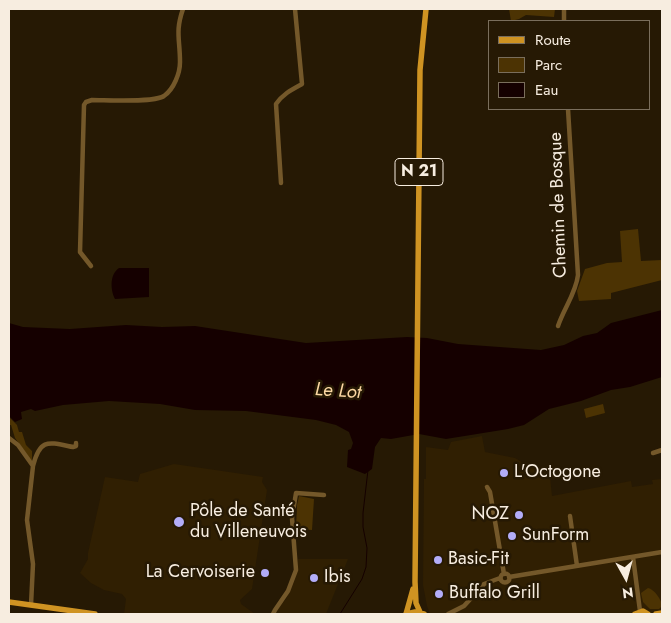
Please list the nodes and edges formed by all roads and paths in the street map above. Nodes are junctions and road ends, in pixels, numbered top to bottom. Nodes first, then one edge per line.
1 (183, 9) edge
2 (295, 9) edge
3 (426, 9) edge
4 (568, 110) edge
5 (282, 183) dead end
6 (91, 266) dead end
7 (558, 326) dead end
8 (9, 438) edge
9 (76, 443) dead end
10 (662, 450) edge
11 (653, 453) dead end
12 (33, 466) junction
13 (487, 488) dead end
14 (324, 494) dead end
15 (570, 516) dead end
16 (662, 552) edge
17 (633, 557) junction
18 (577, 566) junction
19 (502, 576) junction
20 (509, 577) junction
21 (415, 582) junction
22 (9, 602) edge
23 (31, 605) junction
24 (422, 613) edge
25 (638, 613) edge
26 (662, 613) edge
27 (95, 614) edge
28 (273, 614) edge
29 (406, 614) edge
30 (443, 614) edge
31 (450, 614) edge
32 (648, 614) edge
33 (656, 614) edge

1 - 6 street
2 - 5 street
3 - 21 main road, N 21
4 - 7 street, Chemin de Bosque
8 - 12 street
9 - 12 street
10 - 11 street
12 - 23 street
13 - 19 street
14 - 28 street
15 - 18 street
16 - 17 street
17 - 18 street
17 - 25 street
18 - 20 street
19 - 20 street
19 - 20 street
19 - 31 street
21 - 24 main road, N 21
21 - 29 main road, N 21
22 - 23 main road
23 - 27 main road
24 - 29 main road
25 - 32 main road
26 - 33 main road
30 - 31 street

